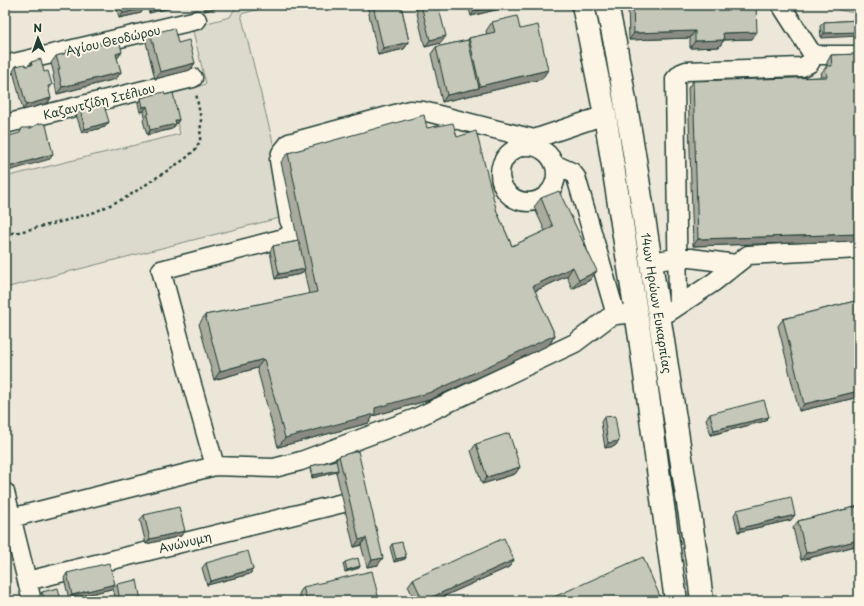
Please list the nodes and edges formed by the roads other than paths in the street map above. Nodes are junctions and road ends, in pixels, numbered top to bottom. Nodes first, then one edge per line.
1 (583, 5) edge
2 (608, 5) edge
3 (781, 5) edge
4 (197, 20) dead end
5 (813, 55) junction
6 (859, 55) edge
7 (5, 66) edge
8 (193, 78) road end
9 (605, 115) junction
10 (5, 124) edge
11 (534, 143) junction
12 (554, 164) junction
13 (859, 250) edge
14 (676, 258) junction
15 (651, 262) junction
16 (736, 264) junction
17 (669, 312) junction
18 (626, 314) junction
19 (215, 466) junction
20 (5, 492) edge
21 (343, 503) dead end
22 (11, 518) junction
23 (27, 581) junction
24 (32, 601) edge
25 (676, 601) edge
26 (702, 601) edge

1 - 9 main road, 14ων Ηρώων Ευκαρπίας
2 - 15 main road, 14ων Ηρώων Ευκαρπίας
3 - 5 street
4 - 7 street, Αγίου Θεοδώρου
5 - 6 street
5 - 14 street
8 - 10 street, Καζαντζίδη Στέλιου
9 - 11 street
9 - 18 main road, 14ων Ηρώων Ευκαρπίας
11 - 12 street
11 - 12 street
11 - 19 street
12 - 18 street
13 - 16 street
14 - 15 street
14 - 16 street
14 - 17 street
15 - 17 main road, 14ων Ηρώων Ευκαρπίας
16 - 17 street
17 - 26 main road, 14ων Ηρώων Ευκαρπίας
18 - 19 street
18 - 25 main road, 14ων Ηρώων Ευκαρπίας
19 - 22 street
20 - 22 street
21 - 23 street, Ανώνυμη
22 - 23 street
23 - 24 street

